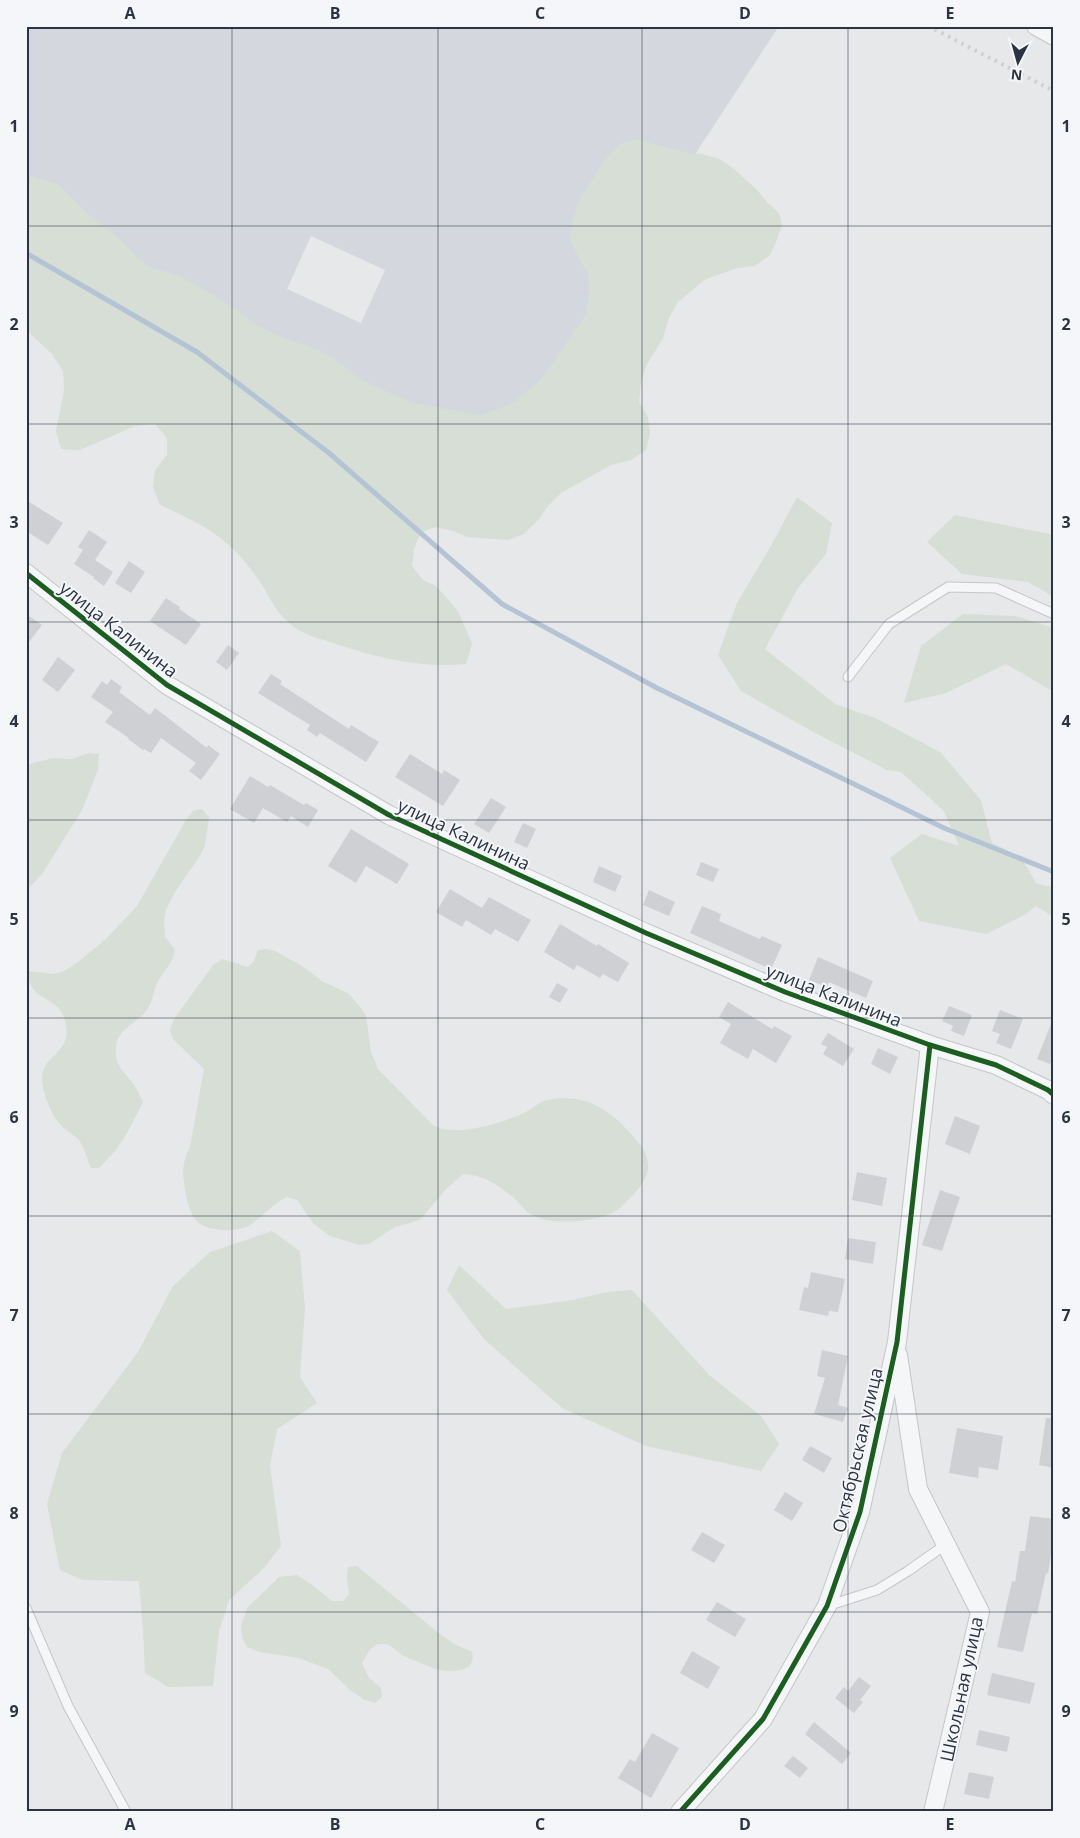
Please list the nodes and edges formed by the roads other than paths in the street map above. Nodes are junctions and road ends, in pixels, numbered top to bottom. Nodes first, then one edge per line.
1 (1036, 26) edge
2 (1054, 36) edge
3 (26, 574) edge
4 (1054, 614) edge
5 (848, 677) dead end
6 (930, 1046) junction
7 (1054, 1094) edge
8 (897, 1342) junction
9 (945, 1545) junction
10 (827, 1606) junction
11 (26, 1608) edge
12 (126, 1812) edge
13 (680, 1812) edge
14 (933, 1812) edge

1 - 2 street
3 - 6 street, улица Калинина
4 - 5 lane
6 - 7 street, улица Калинина
6 - 8 street, Октябрьская улица
8 - 9 street, Школьная улица
8 - 10 street, Октябрьская улица
9 - 10 lane
9 - 14 street, Школьная улица
10 - 13 street, Октябрьская улица
11 - 12 lane

